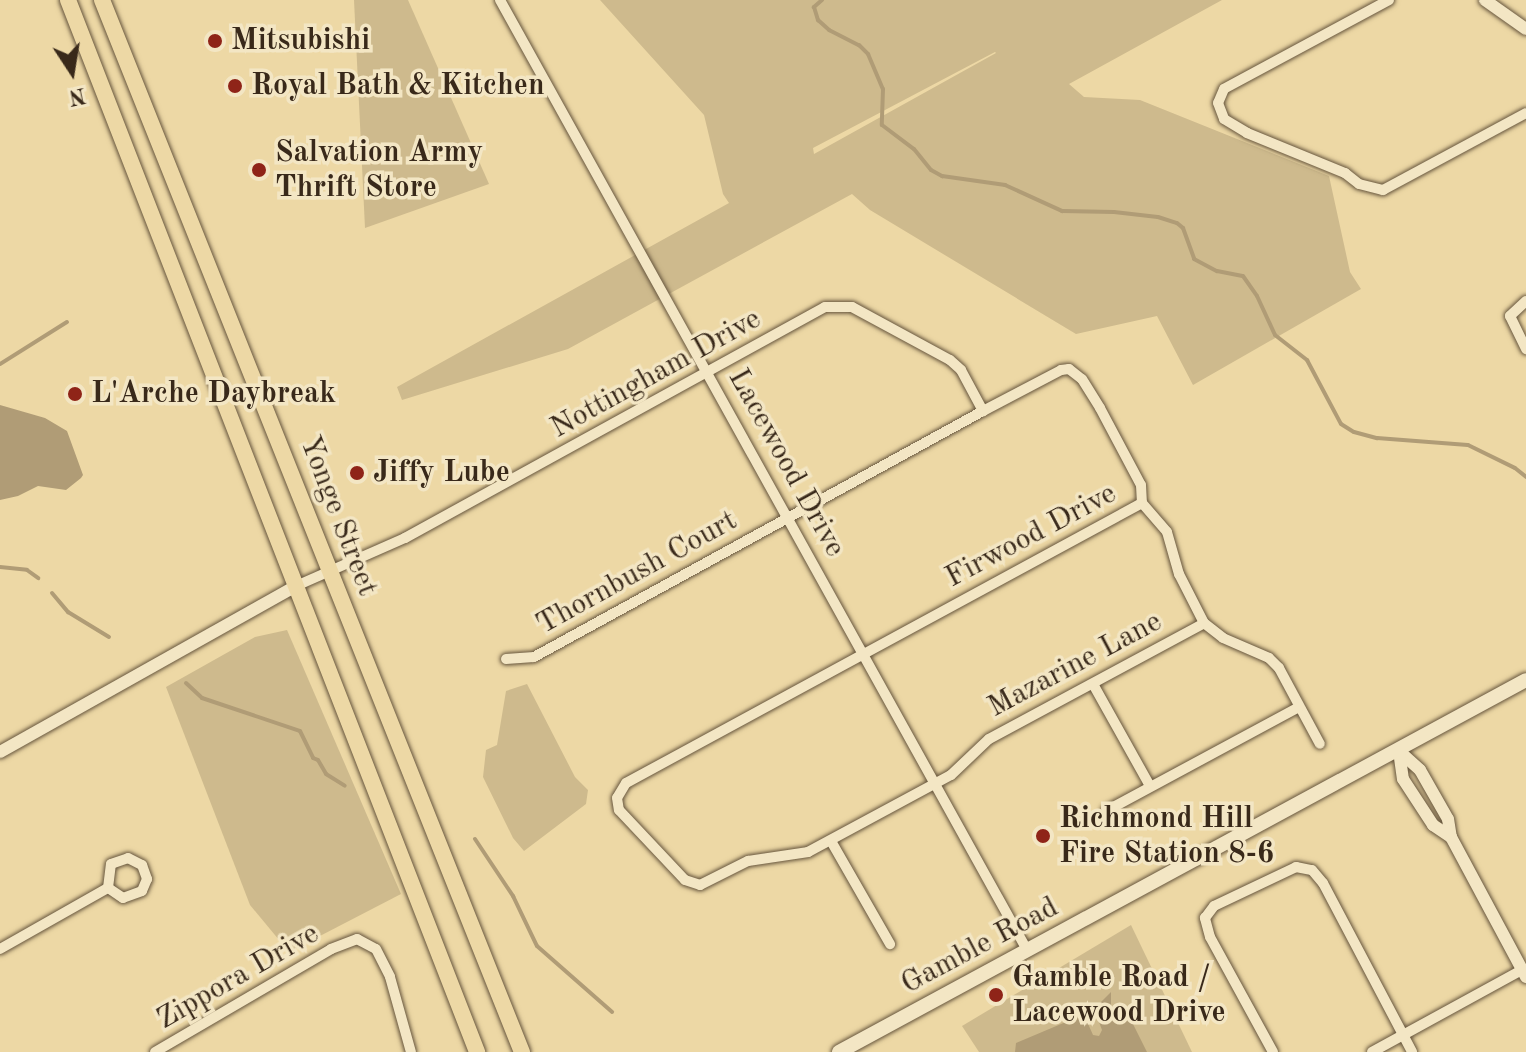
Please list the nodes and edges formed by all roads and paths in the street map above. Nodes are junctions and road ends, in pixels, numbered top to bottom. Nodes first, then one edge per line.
1 (68, 0) edge
2 (102, 0) edge
3 (500, 0) edge
4 (1389, 0) edge
5 (1485, 0) edge
6 (1526, 29) edge
7 (1526, 113) edge
8 (1526, 301) edge
9 (1526, 349) edge
10 (708, 372) junction
11 (983, 411) junction
12 (1142, 503) junction
13 (789, 518) junction
14 (330, 573) junction
15 (296, 586) junction
16 (1204, 623) junction
17 (863, 654) junction
18 (506, 659) dead end
19 (1526, 680) edge
20 (1093, 684) junction
21 (1299, 707) junction
22 (1320, 744) dead end
23 (1399, 751) junction
24 (0, 752) edge
25 (935, 783) junction
26 (1150, 786) junction
27 (1106, 811) dead end
28 (1451, 837) junction
29 (831, 841) junction
30 (108, 888) dead end
31 (890, 944) dead end
32 (0, 949) edge
33 (1027, 950) junction
34 (1524, 973) edge
35 (1403, 1035) junction
36 (155, 1052) edge
37 (411, 1052) edge
38 (477, 1052) edge
39 (522, 1052) edge
40 (839, 1052) edge
41 (1273, 1052) edge
42 (1372, 1052) edge
43 (1412, 1052) edge

1 - 15 main road
2 - 14 main road, Yonge Street
3 - 10 street, Lacewood Drive
4 - 7 street
5 - 6 street
8 - 9 street
10 - 11 street, Nottingham Drive
10 - 13 street, Lacewood Drive
10 - 14 street, Nottingham Drive
11 - 12 street, Firwood Drive
11 - 13 street, Firwood Drive
12 - 16 street
12 - 17 street, Firwood Drive
13 - 17 street, Lacewood Drive
13 - 18 street, Thornbush Court
14 - 15 street, Nottingham Drive
14 - 39 main road, Yonge Street
15 - 24 street
15 - 38 main road
16 - 20 street, Mazarine Lane
16 - 21 street
17 - 25 street, Lacewood Drive
17 - 29 street, Firwood Drive
19 - 23 main road, Gamble Road
20 - 25 street, Mazarine Lane
20 - 26 street
21 - 22 street
21 - 26 street
23 - 28 street
23 - 28 street
23 - 33 main road, Gamble Road
25 - 29 street, Mazarine Lane
25 - 33 street, Lacewood Drive
26 - 27 street
28 - 34 street
29 - 31 street
30 - 32 street
33 - 40 main road, Gamble Road
34 - 35 street
35 - 41 street
35 - 42 street
35 - 43 street
36 - 37 street, Zippora Drive

